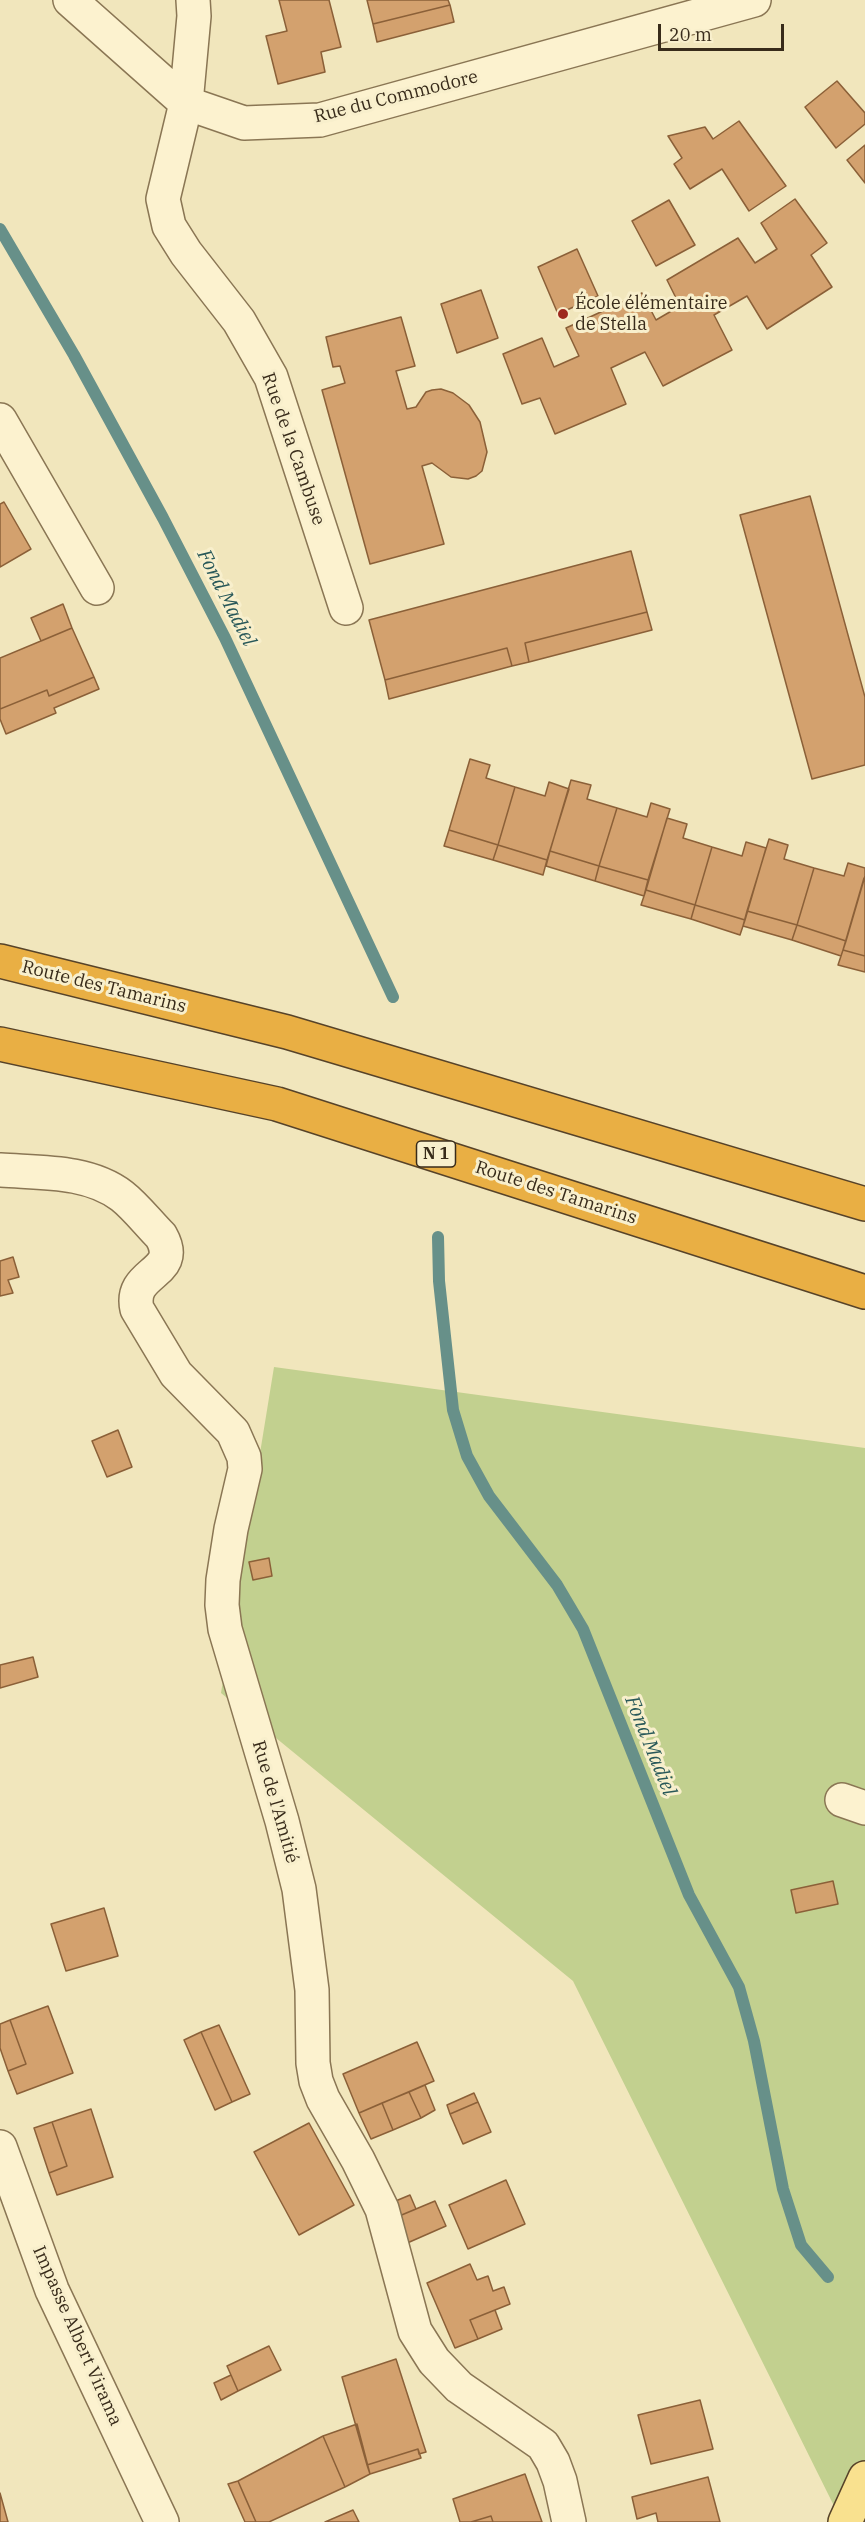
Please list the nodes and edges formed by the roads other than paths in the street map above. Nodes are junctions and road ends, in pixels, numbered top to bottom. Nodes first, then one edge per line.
1 (70, 0) edge
2 (193, 0) edge
3 (737, 2) edge
4 (186, 103) junction
5 (0, 420) edge
6 (97, 588) dead end
7 (346, 608) dead end
8 (0, 961) edge
9 (0, 1044) edge
10 (0, 1170) edge
11 (865, 1204) edge
12 (865, 1292) edge
13 (0, 2147) edge
14 (865, 2478) edge
15 (162, 2522) edge
16 (569, 2522) edge
17 (845, 2522) edge

1 - 4 street, Rue du Commodore
2 - 4 street, Rue de la Cambuse
3 - 4 street, Rue du Commodore
4 - 7 street, Rue de la Cambuse
5 - 6 street
8 - 11 highway, Route des Tamarins
9 - 12 highway, Route des Tamarins / N 1
10 - 16 street, Rue de l'Amitié
13 - 15 street, Impasse Albert Virama
14 - 17 main road

